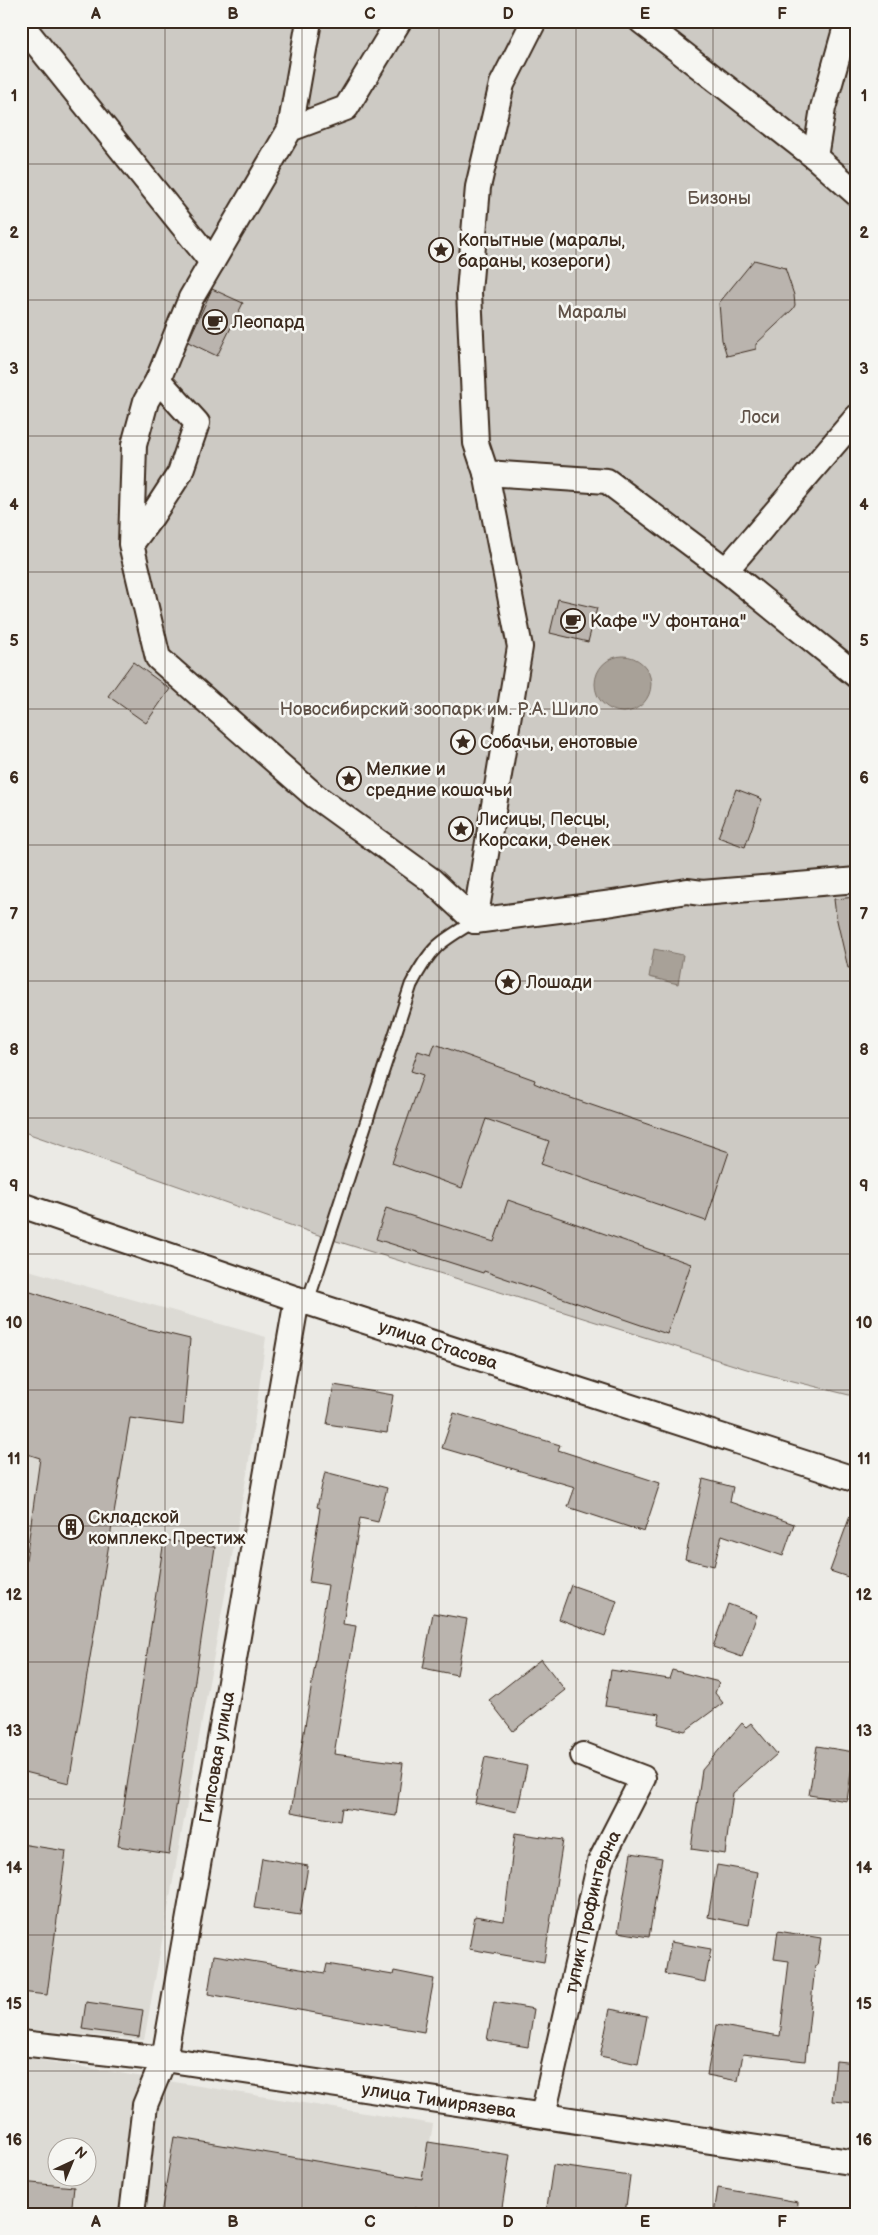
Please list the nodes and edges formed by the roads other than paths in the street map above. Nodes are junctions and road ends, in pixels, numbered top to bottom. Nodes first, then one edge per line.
1 (309, 21) edge
2 (399, 21) edge
3 (534, 21) edge
4 (641, 21) edge
5 (852, 21) edge
6 (21, 24) edge
7 (290, 129) junction
8 (814, 157) junction
9 (857, 194) edge
10 (212, 262) junction
11 (158, 380) junction
12 (857, 417) edge
13 (486, 473) junction
14 (131, 544) junction
15 (726, 570) junction
16 (857, 676) edge
17 (857, 880) edge
18 (475, 921) junction
19 (21, 1205) edge
20 (303, 1300) junction
21 (857, 1480) edge
22 (583, 1755) dead end
23 (21, 2043) edge
24 (164, 2058) junction
25 (543, 2115) junction
26 (857, 2163) edge
27 (132, 2214) edge

1 - 7 street
2 - 7 street
3 - 13 street
4 - 8 street
5 - 8 street
6 - 10 street
7 - 10 street
8 - 9 street
10 - 11 street
11 - 14 street
11 - 14 street
12 - 15 street
13 - 15 street
13 - 18 street
14 - 18 street
15 - 16 street
17 - 18 street
18 - 20 lane
19 - 20 street, улица Стасова
20 - 21 street, улица Стасова
20 - 24 street, Гипсовая улица
22 - 25 street, тупик Профинтерна
23 - 24 street, улица Тимирязева
24 - 25 street, улица Тимирязева
24 - 27 street, Гипсовая улица
25 - 26 street, улица Тимирязева

